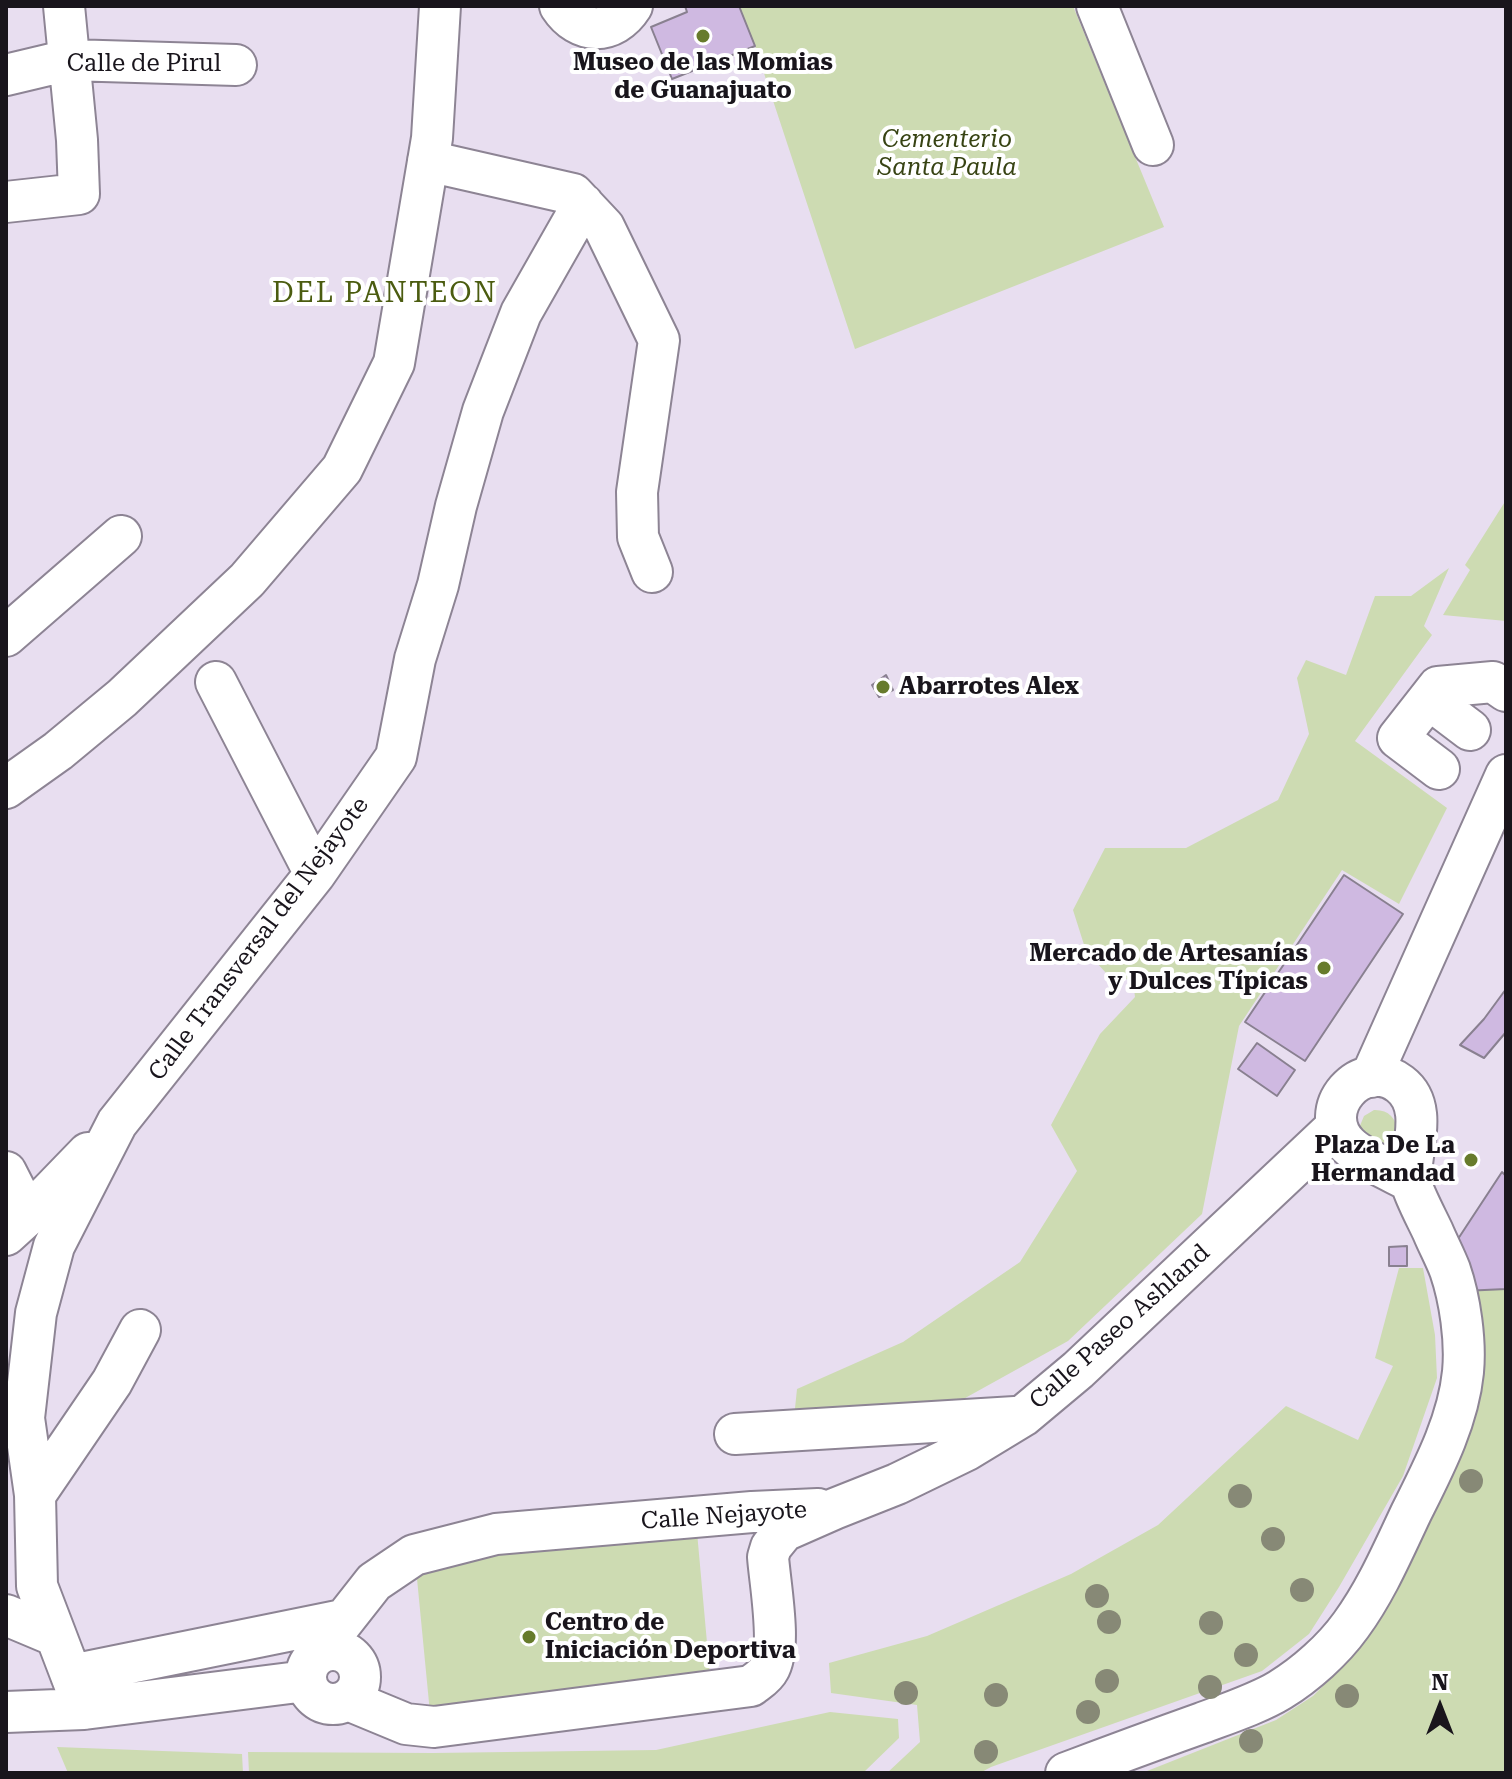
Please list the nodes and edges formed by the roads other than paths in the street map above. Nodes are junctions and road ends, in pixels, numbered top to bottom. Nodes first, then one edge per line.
1 (64, 6) edge
2 (440, 6) edge
3 (560, 6) edge
4 (632, 6) edge
5 (1097, 6) edge
6 (69, 60) junction
7 (236, 65) dead end
8 (6, 75) edge
9 (1153, 145) dead end
10 (428, 161) junction
11 (6, 202) edge
12 (583, 204) junction
13 (121, 536) dead end
14 (652, 572) dead end
15 (6, 636) edge
16 (216, 682) dead end
17 (1506, 691) edge
18 (1429, 699) junction
19 (1470, 730) dead end
20 (1439, 769) dead end
21 (1506, 775) edge
22 (6, 788) edge
23 (315, 874) junction
24 (1371, 1077) junction
25 (117, 1123) junction
26 (1348, 1140) junction
27 (6, 1172) edge
28 (1410, 1181) junction
29 (17, 1225) edge
30 (140, 1330) dead end
31 (1023, 1416) junction
32 (735, 1434) dead end
33 (35, 1495) junction
34 (834, 1509) junction
35 (6, 1615) edge
36 (342, 1620) junction
37 (56, 1636) junction
38 (310, 1669) junction
39 (77, 1692) junction
40 (6, 1712) edge
41 (1066, 1773) edge

1 - 6 street
2 - 10 street
3 - 4 street
5 - 9 street
6 - 7 street, Calle de Pirul
6 - 8 street, Calle de Pirul
6 - 11 street
10 - 12 street
10 - 22 street
12 - 14 street
12 - 23 street, Calle Transversal del Nejayote
13 - 15 street
16 - 23 street
17 - 18 street
18 - 19 street
18 - 20 street
21 - 24 street
23 - 25 street, Calle Transversal del Nejayote
24 - 26 street
24 - 28 street
25 - 29 street, Calle Transversal del Nejayote
25 - 33 street, Calle Transversal del Nejayote
26 - 28 street
26 - 31 street, Calle Paseo Ashland
27 - 29 street
28 - 41 street
30 - 33 street
31 - 32 street
31 - 34 street, Calle Paseo Ashland
33 - 37 street, Calle Transversal del Nejayote
34 - 36 street, Calle Nejayote
34 - 38 street, Calle Nejayote
35 - 37 street
36 - 38 street, Calle Nejayote
36 - 39 street
37 - 39 street, Calle Transversal del Nejayote
38 - 39 street
39 - 40 street

